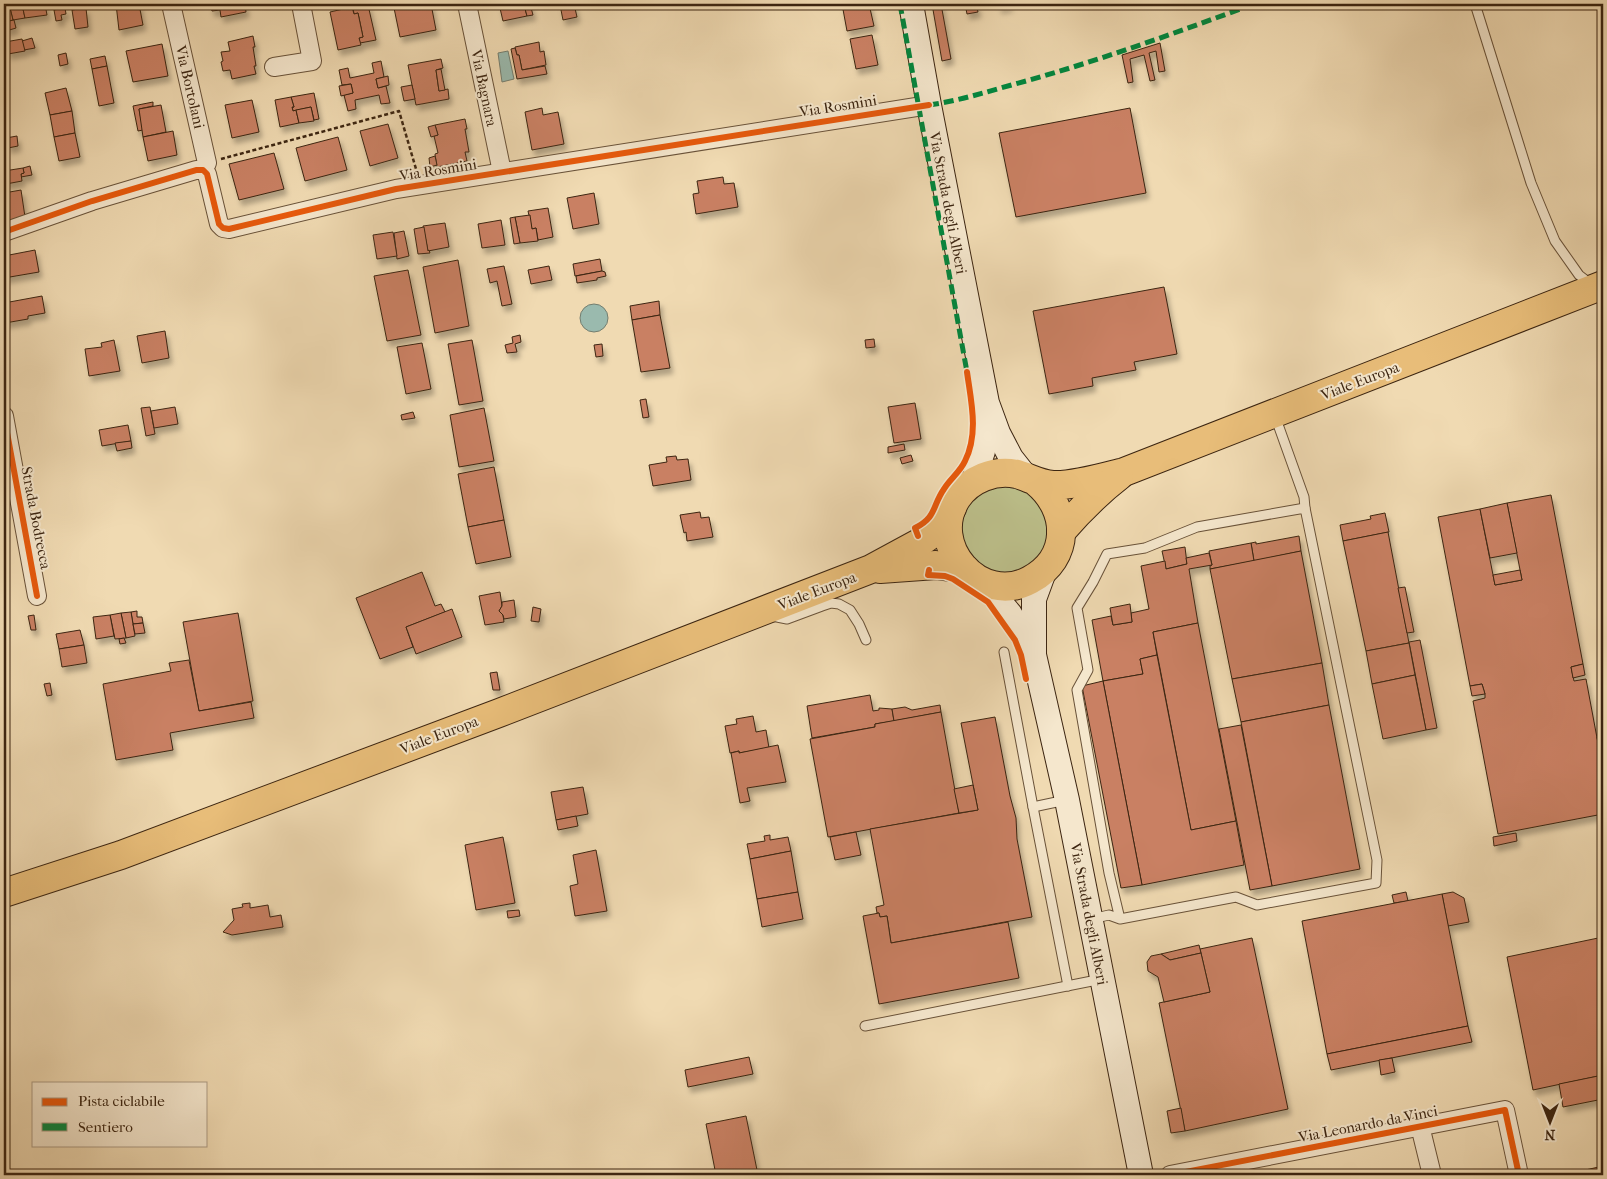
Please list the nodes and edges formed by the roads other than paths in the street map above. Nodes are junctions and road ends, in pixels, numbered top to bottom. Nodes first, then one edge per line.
1 (171, 4) edge
2 (301, 4) edge
3 (467, 4) edge
4 (911, 4) edge
5 (1475, 4) edge
6 (274, 67) dead end
7 (929, 105) junction
8 (205, 166) junction
9 (502, 172) junction
10 (4, 232) edge
11 (1601, 292) edge
12 (987, 403) junction
13 (1274, 414) junction
14 (4, 416) edge
15 (1124, 472) junction
16 (1031, 480) junction
17 (973, 482) junction
18 (952, 508) junction
19 (1305, 508) junction
20 (1062, 532) junction
21 (1045, 569) junction
22 (871, 570) junction
23 (974, 575) junction
24 (823, 588) junction
25 (37, 596) dead end
26 (760, 613) junction
27 (1004, 652) dead end
28 (1034, 655) junction
29 (1067, 800) junction
30 (1032, 806) junction
31 (4, 893) edge
32 (1091, 919) junction
33 (1120, 919) junction
34 (1102, 979) junction
35 (1068, 986) junction
36 (865, 1026) dead end
37 (1420, 1126) junction
38 (1141, 1175) edge
39 (1170, 1175) edge
40 (1432, 1175) edge
41 (1519, 1175) edge

1 - 8 street, Via Bortolani
2 - 6 street
3 - 9 street, Via Bagnara
4 - 7 main road, Via Strada degli Alberi
5 - 11 lane, Viale Europa
7 - 9 street, Via Rosmini
7 - 12 main road, Via Strada degli Alberi
8 - 9 street, Via Rosmini
8 - 10 street
11 - 13 main road, Viale Europa
12 - 16 main road, Via Strada degli Alberi
12 - 17 main road, Via Strada degli Alberi
13 - 15 main road, Viale Europa
13 - 19 lane
14 - 25 street, Strada Bodrecca
15 - 16 main road, Viale Europa
15 - 20 main road, Viale Europa
16 - 17 main road, Viale Europa
16 - 20 main road
17 - 18 main road, Viale Europa
18 - 22 main road, Viale Europa
18 - 23 main road, Viale Europa
19 - 33 lane
19 - 33 lane
20 - 21 main road, Viale Europa
21 - 23 main road, Viale Europa
21 - 28 main road, Via Strada degli Alberi
22 - 23 main road, Viale Europa
22 - 24 main road, Viale Europa
23 - 28 main road, Via Strada degli Alberi
24 - 26 main road, Viale Europa
24 - 26 lane
26 - 31 main road, Viale Europa
27 - 30 lane
28 - 29 main road, Via Strada degli Alberi
29 - 30 lane
29 - 32 main road, Via Strada degli Alberi
30 - 35 lane
32 - 33 lane
32 - 34 main road, Via Strada degli Alberi
34 - 35 lane
34 - 38 main road, Via Strada degli Alberi
35 - 36 lane
37 - 39 street, Via Leonardo da Vinci
37 - 40 street, Via Leonardo da Vinci
37 - 41 street, Via Leonardo da Vinci

